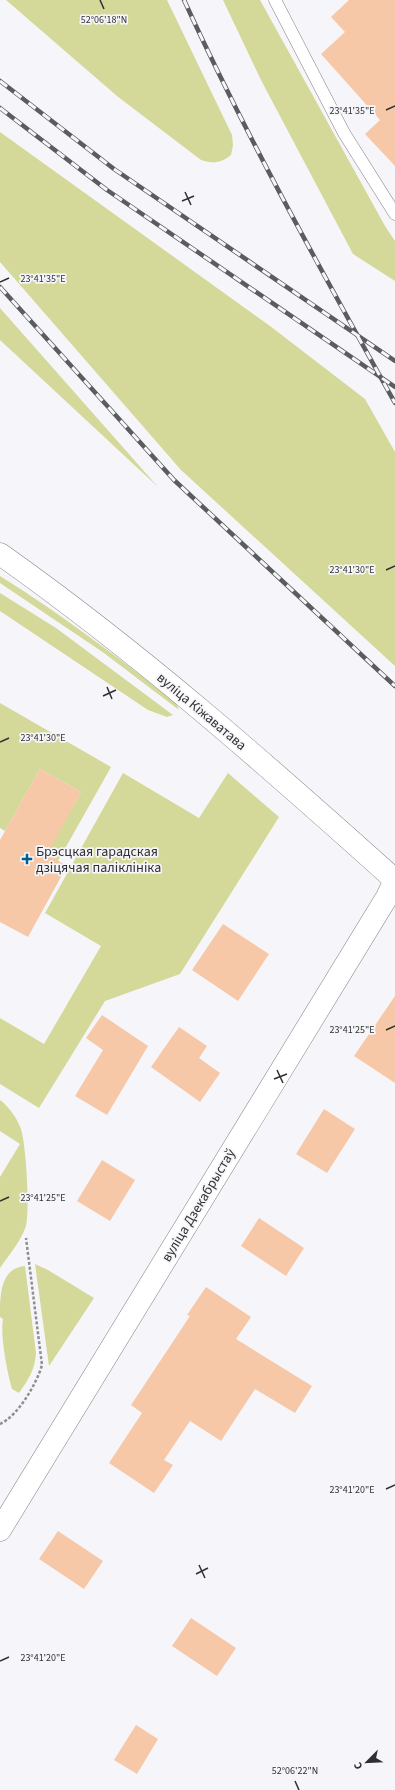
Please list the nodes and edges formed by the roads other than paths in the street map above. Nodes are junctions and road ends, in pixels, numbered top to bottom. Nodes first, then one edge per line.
1 (275, 0) edge
2 (395, 214) edge
3 (0, 554) edge
4 (395, 880) edge
5 (0, 1530) edge

1 - 2 lane
3 - 4 street, вуліца Кіжаватава
4 - 5 street, вуліца Дзекабрыстаў

